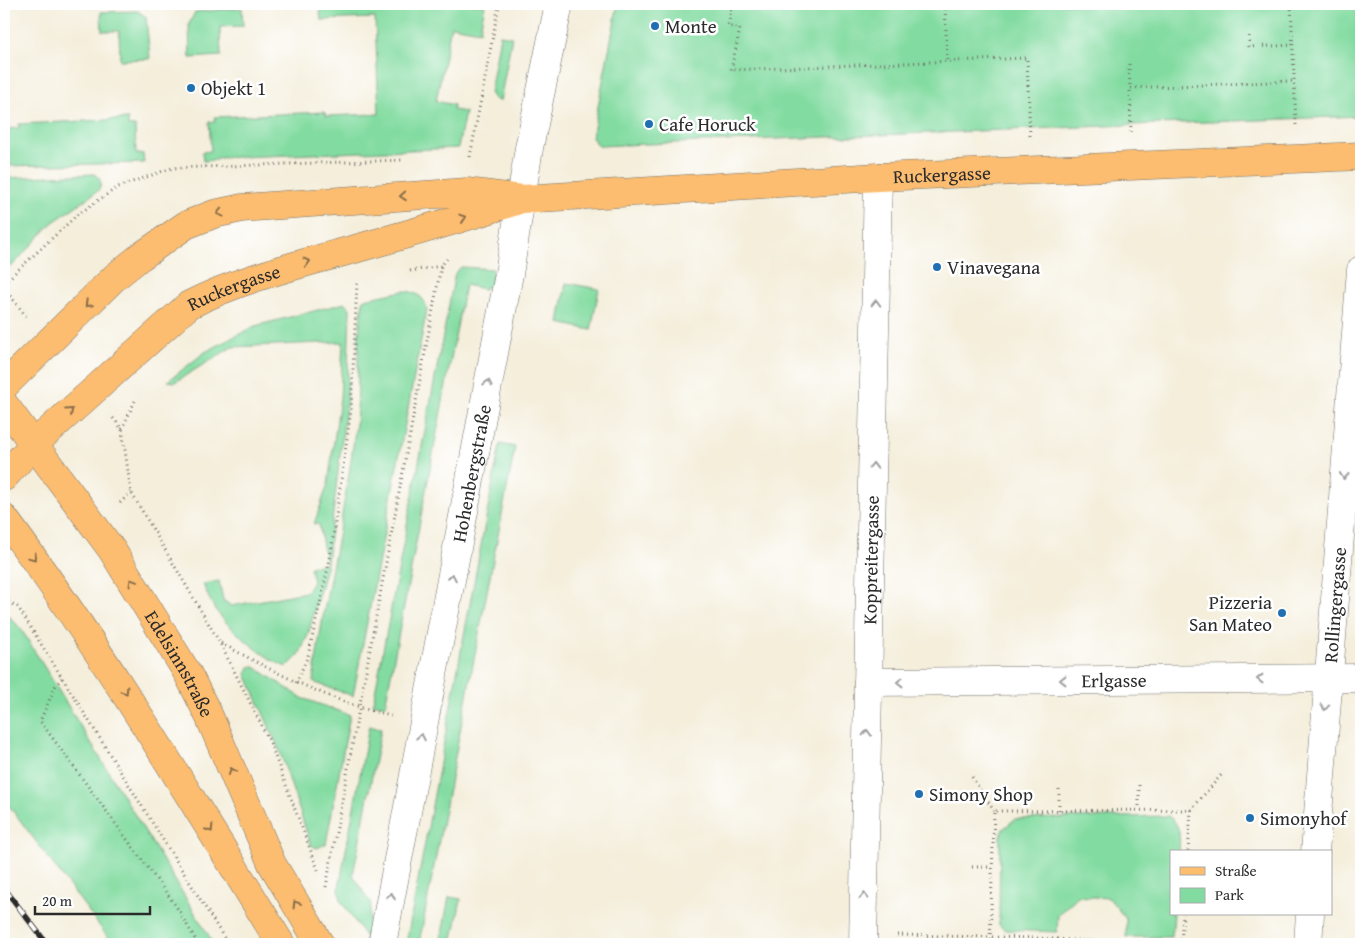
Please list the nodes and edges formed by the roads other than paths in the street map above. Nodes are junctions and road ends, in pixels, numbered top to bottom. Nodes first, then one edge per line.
1 (559, 4) edge
2 (1361, 156) edge
3 (878, 177) junction
4 (522, 199) junction
5 (1361, 270) edge
6 (4, 386) edge
7 (4, 404) edge
8 (34, 444) junction
9 (4, 476) edge
10 (4, 518) edge
11 (1361, 678) edge
12 (1328, 679) junction
13 (868, 682) junction
14 (1315, 850) edge
15 (1310, 916) edge
16 (863, 939) edge
17 (281, 944) edge
18 (320, 944) edge
19 (382, 944) edge
20 (1308, 944) edge

1 - 4 street, Hohenbergstraße
2 - 3 main road, Ruckergasse
3 - 4 main road, Ruckergasse
13 -> 3 street, Koppreitergasse
4 -> 6 main road, Ruckergasse
8 -> 4 main road, Ruckergasse
19 -> 4 street, Hohenbergstraße
5 -> 12 street, Rollingergasse
7 - 8 main road, Edelsinnstraße
8 - 9 main road, Ruckergasse
18 -> 8 main road, Edelsinnstraße
10 -> 17 main road
11 - 12 street, Erlgasse
12 -> 13 street, Erlgasse
12 -> 14 street, Rollingergasse
16 -> 13 street, Koppreitergasse
15 - 20 street

